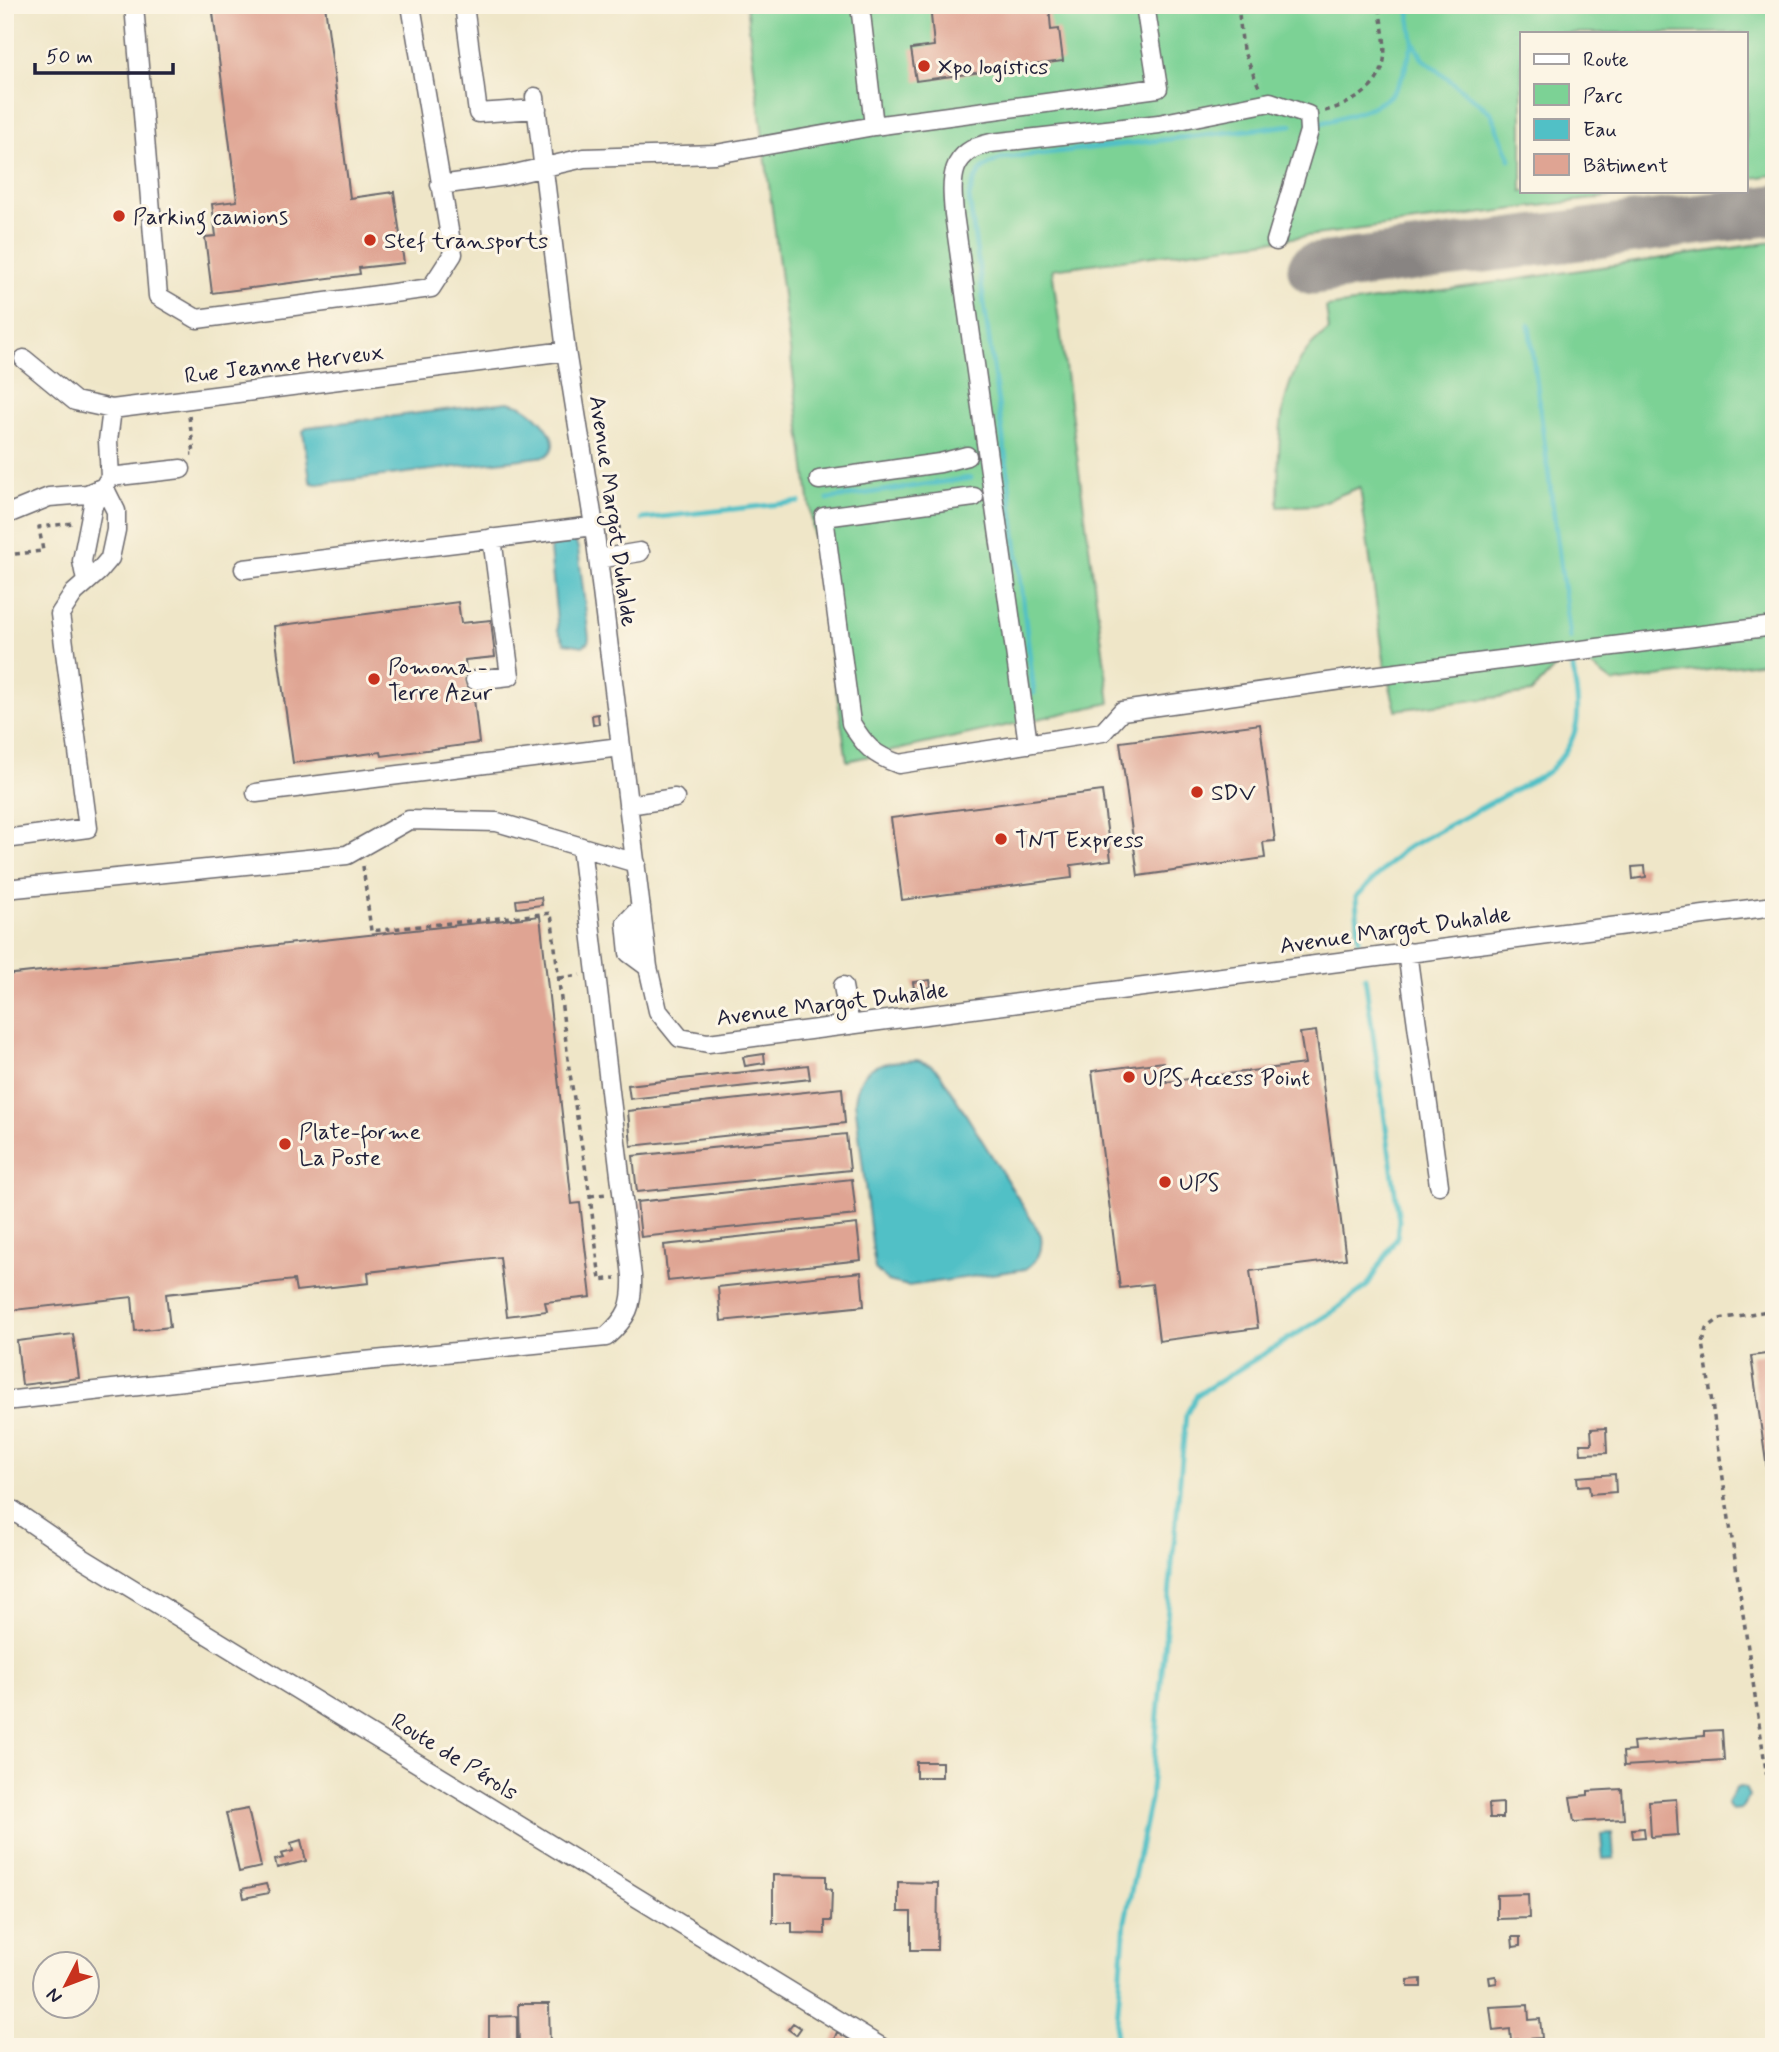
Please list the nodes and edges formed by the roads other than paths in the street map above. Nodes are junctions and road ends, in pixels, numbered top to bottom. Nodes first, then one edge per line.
1 (134, 5) edge
2 (411, 5) edge
3 (464, 5) edge
4 (860, 5) edge
5 (1145, 5) edge
6 (874, 126) junction
7 (543, 168) junction
8 (440, 185) junction
9 (1276, 241) dead end
10 (566, 351) junction
11 (24, 359) dead end
12 (112, 409) junction
13 (967, 456) dead end
14 (181, 469) dead end
15 (819, 480) dead end
16 (107, 482) junction
17 (974, 497) dead end
18 (5, 515) edge
19 (594, 526) junction
20 (492, 538) junction
21 (640, 552) dead end
22 (598, 559) junction
23 (244, 569) dead end
24 (86, 580) junction
25 (1774, 626) edge
26 (475, 680) dead end
27 (1028, 744) junction
28 (620, 747) junction
29 (256, 793) dead end
30 (675, 798) dead end
31 (628, 805) junction
32 (5, 839) edge
33 (581, 847) junction
34 (636, 863) junction
35 (5, 889) edge
36 (1774, 906) edge
37 (1406, 952) junction
38 (843, 986) dead end
39 (850, 1025) junction
40 (1439, 1185) dead end
41 (5, 1401) edge
42 (5, 1505) edge
43 (881, 2047) edge

1 - 8 street
2 - 8 street
3 - 7 street, Avenue Margot Duhalde
4 - 6 street
5 - 6 street
6 - 7 street
7 - 8 street
7 - 10 street, Avenue Margot Duhalde
9 - 27 street
10 - 12 street, Rue Jeanne Herveux
10 - 19 street, Avenue Margot Duhalde
11 - 12 street, Rue Jeanne Herveux
12 - 16 street
13 - 15 street
14 - 16 street
16 - 18 street
16 - 24 street
16 - 24 street
17 - 27 street
19 - 20 street
19 - 22 street, Avenue Margot Duhalde
20 - 23 street
20 - 26 street
21 - 22 street
22 - 28 street, Avenue Margot Duhalde
24 - 32 street
25 - 27 street
28 - 29 street
28 - 31 street, Avenue Margot Duhalde
30 - 31 street
31 - 34 street, Avenue Margot Duhalde
33 - 34 street
33 - 35 street
33 - 41 street
34 - 39 street, Avenue Margot Duhalde
36 - 37 street, Avenue Margot Duhalde
37 - 39 street, Avenue Margot Duhalde
37 - 40 street
38 - 39 street
42 - 43 street, Route de Pérols

